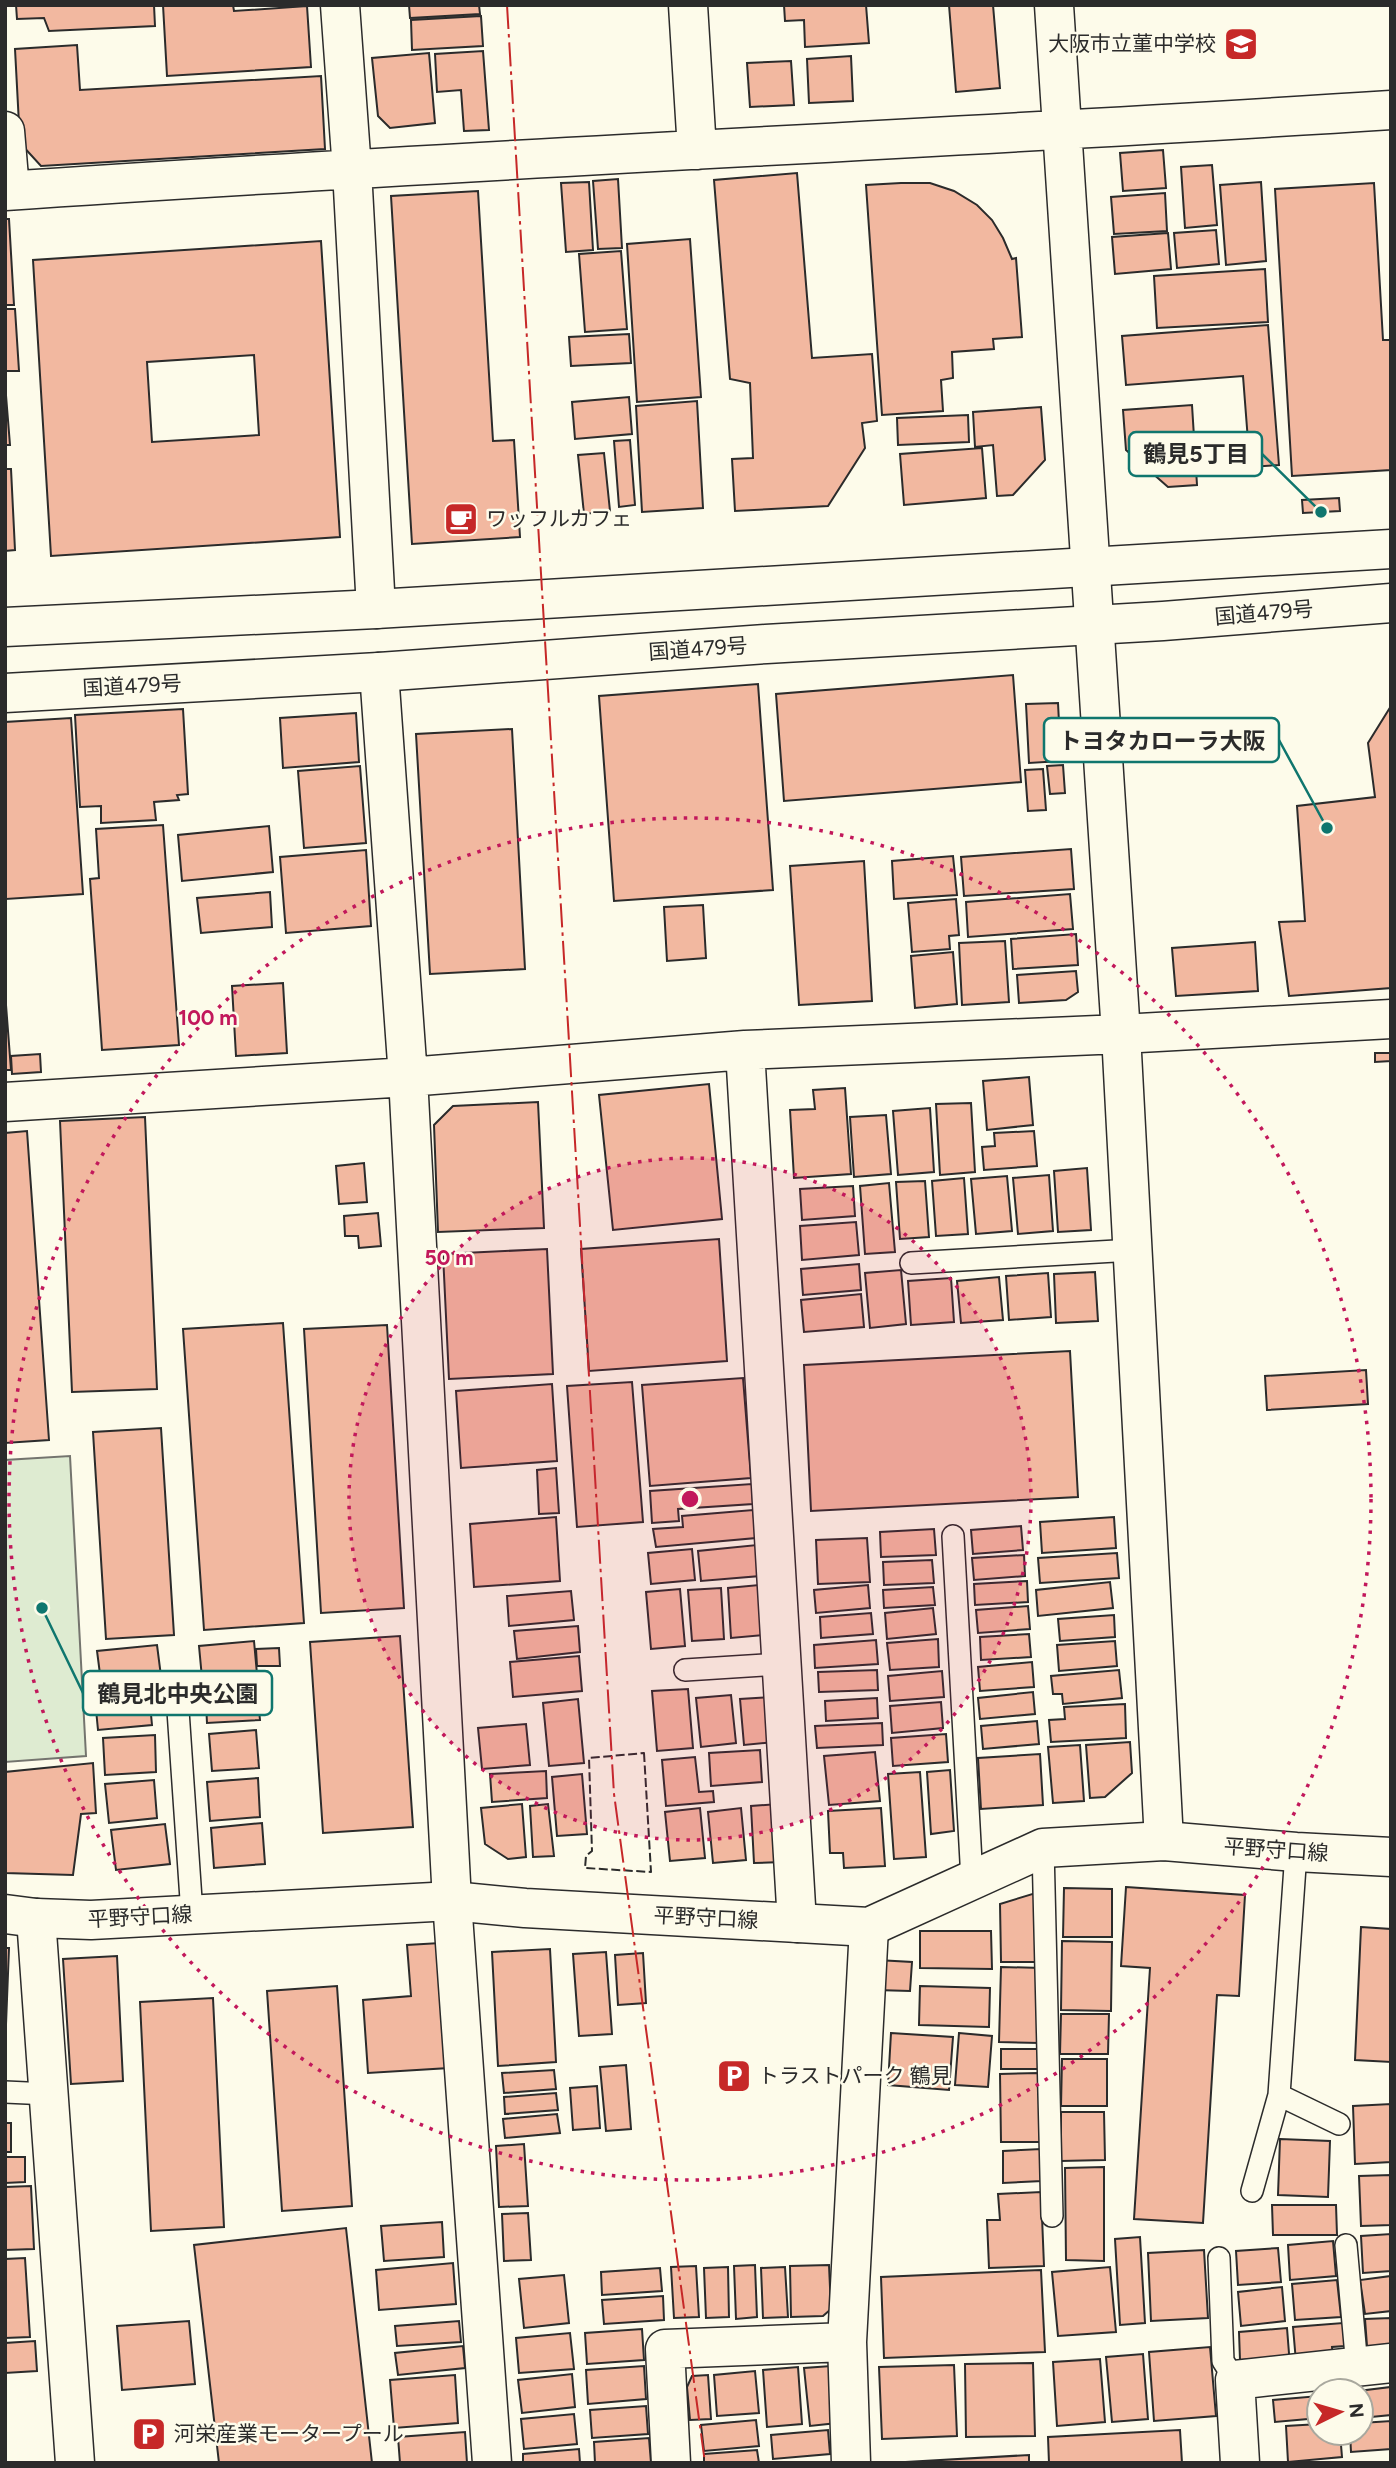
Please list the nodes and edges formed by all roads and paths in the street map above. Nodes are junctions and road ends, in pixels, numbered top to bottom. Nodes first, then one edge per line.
1 (340, 5) edge
2 (688, 5) edge
3 (1055, 5) edge
4 (1391, 110) edge
5 (5, 131) edge
6 (1063, 131) junction
7 (697, 150) junction
8 (352, 170) junction
9 (8, 190) edge
10 (1391, 549) edge
11 (1091, 566) junction
12 (1391, 603) edge
13 (376, 609) junction
14 (1096, 625) junction
15 (5, 627) edge
16 (379, 673) junction
17 (5, 692) edge
18 (1391, 1019) edge
19 (1121, 1034) junction
20 (745, 1050) junction
21 (408, 1077) junction
22 (5, 1102) edge
23 (1133, 1250) junction
24 (911, 1263) dead end
25 (953, 1536) dead end
26 (781, 1664) junction
27 (685, 1670) dead end
28 (177, 1696) dead end
29 (1164, 1841) junction
30 (1043, 1847) junction
31 (1296, 1852) junction
32 (1391, 1857) edge
33 (972, 1880) junction
34 (452, 1900) junction
35 (192, 1914) junction
36 (21, 1916) edge
37 (797, 1923) junction
38 (869, 1927) junction
39 (5, 2092) edge
40 (49, 2094) junction
41 (1279, 2095) junction
42 (1339, 2124) dead end
43 (1252, 2191) dead end
44 (1052, 2216) dead end
45 (1346, 2245) dead end
46 (1219, 2258) dead end
47 (847, 2342) junction
48 (1374, 2365) edge
49 (1235, 2380) junction
50 (75, 2463) edge
51 (492, 2463) edge
52 (671, 2463) edge
53 (851, 2463) edge
54 (1240, 2463) edge

1 - 8 main road
2 - 7 main road
3 - 6 main road
4 - 6 main road
5 - 9 main road
6 - 7 main road
6 - 11 main road
7 - 8 main road
8 - 9 main road
8 - 13 main road
10 - 11 main road
11 - 13 main road
11 - 14 main road
12 - 14 main road, 国道479号
13 - 15 main road
14 - 16 main road, 国道479号
14 - 19 main road
16 - 17 main road, 国道479号
16 - 21 main road
18 - 19 main road
19 - 20 main road
19 - 23 main road
20 - 21 main road
20 - 26 main road
21 - 22 main road
21 - 34 main road
23 - 24 lane
23 - 29 main road
25 - 33 lane
26 - 27 lane
26 - 37 main road
28 - 35 lane
29 - 30 main road, 平野守口線
29 - 31 main road, 平野守口線
30 - 33 main road, 平野守口線
30 - 44 lane
31 - 32 main road, 平野守口線
31 - 41 lane
33 - 38 main road, 平野守口線
34 - 35 main road, 平野守口線
34 - 37 main road, 平野守口線
34 - 51 main road
35 - 36 main road, 平野守口線
36 - 40 main road
37 - 38 main road, 平野守口線
38 - 47 main road
39 - 40 lane
40 - 50 main road
41 - 42 lane
41 - 43 lane
45 - 48 lane
46 - 49 lane
47 - 52 main road
47 - 53 main road
48 - 49 main road
49 - 54 main road

